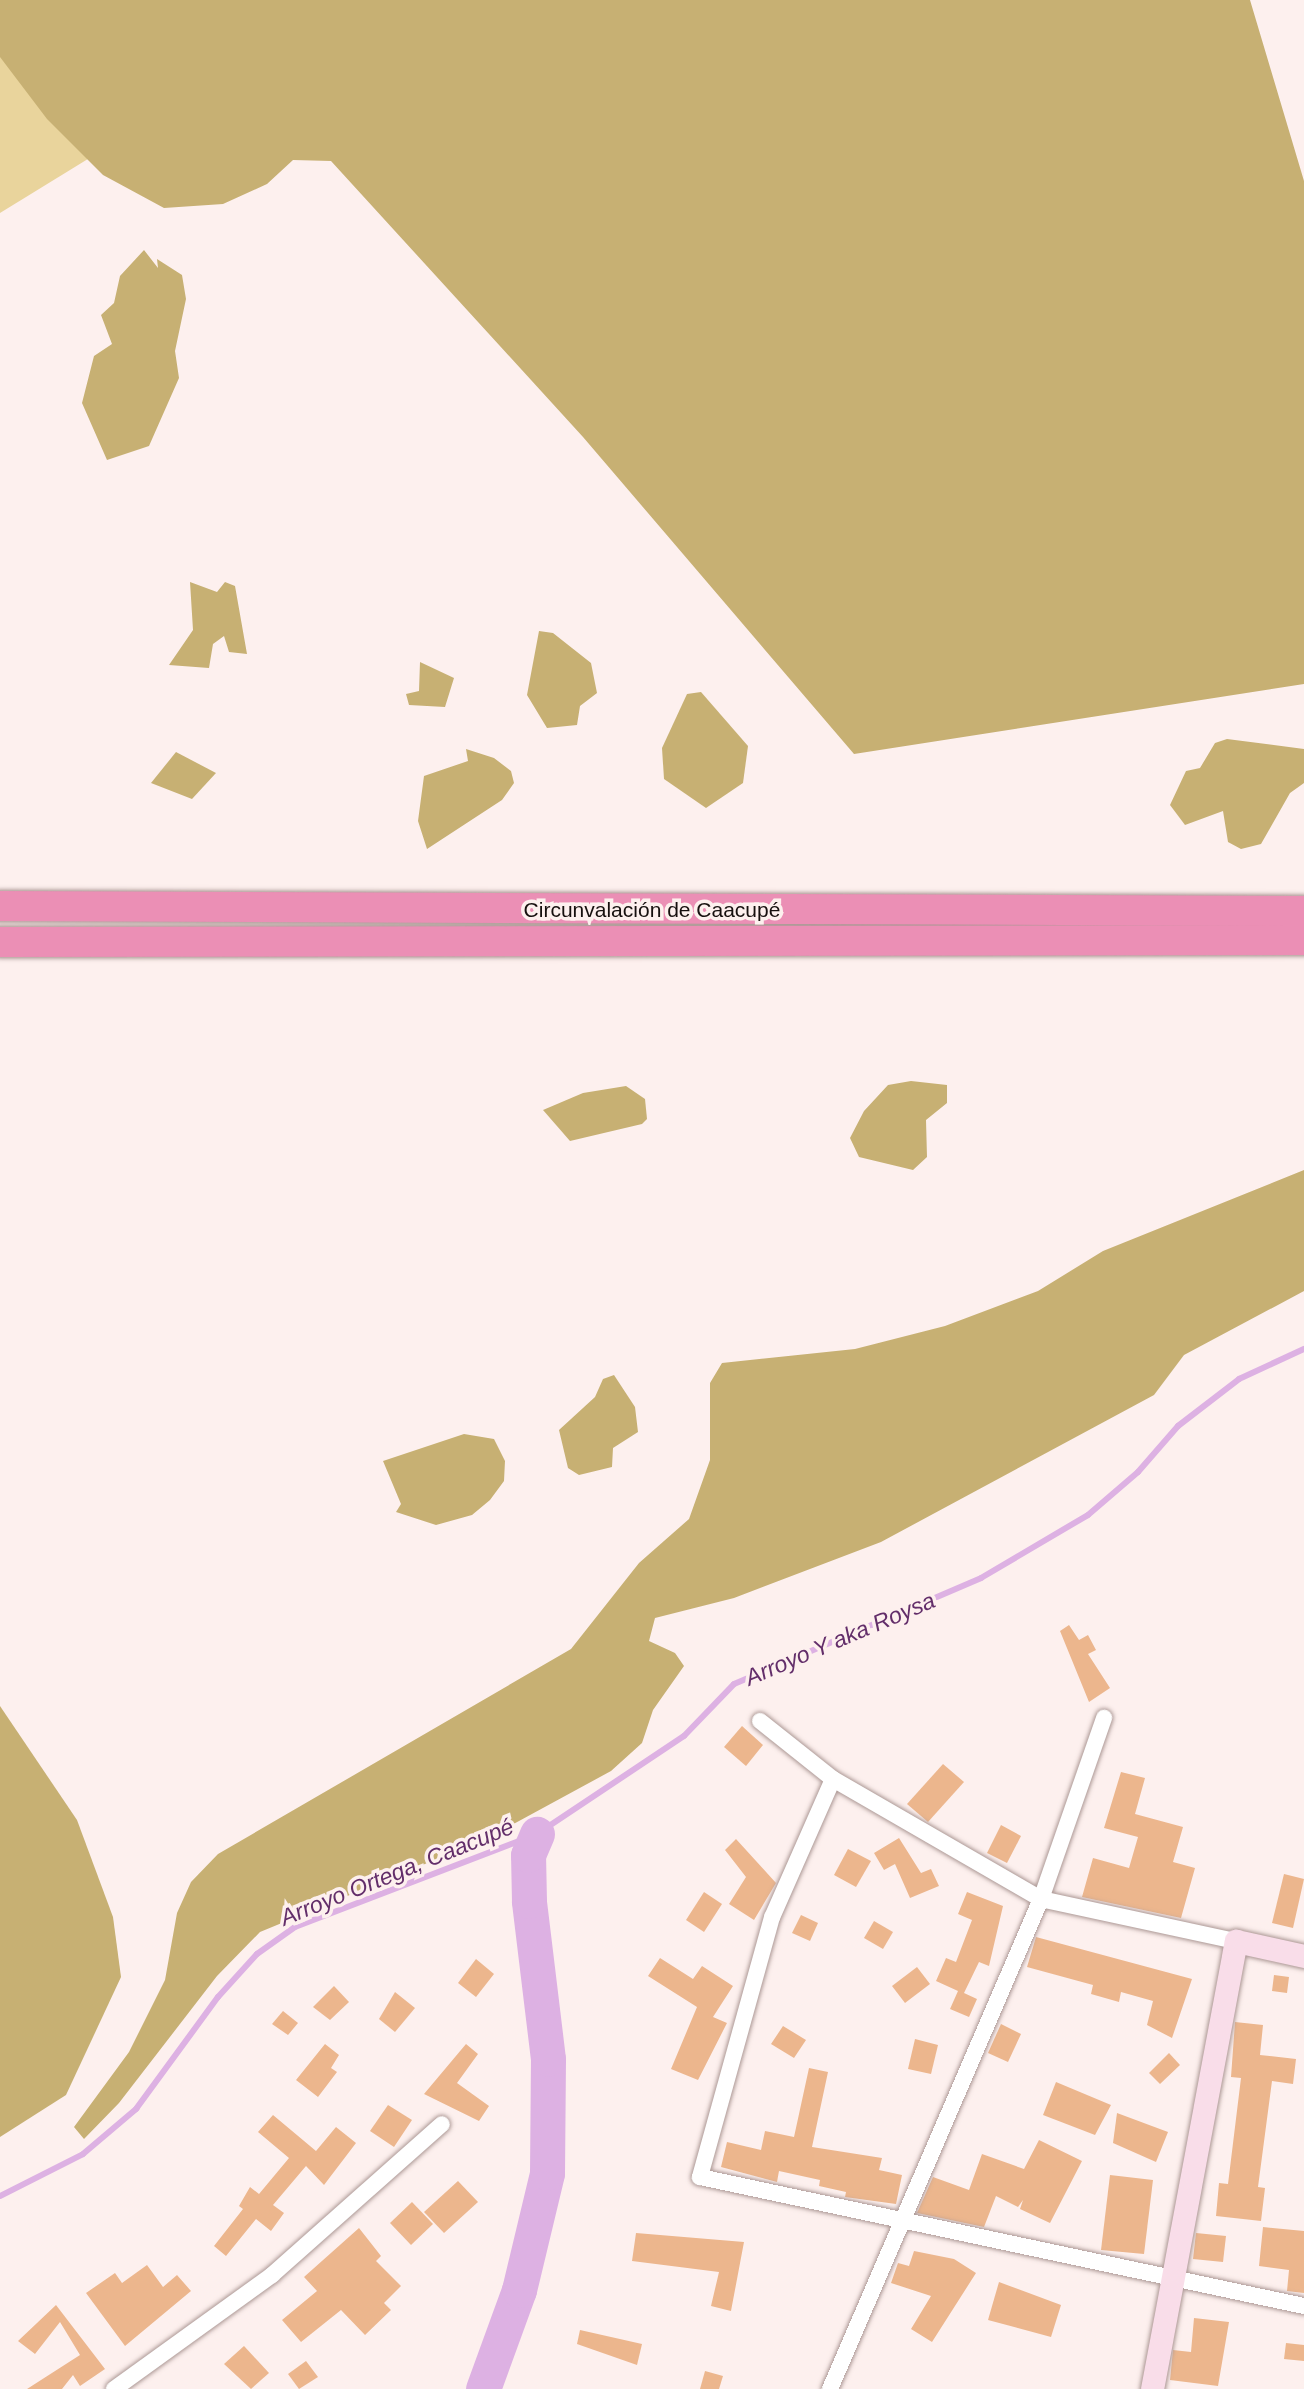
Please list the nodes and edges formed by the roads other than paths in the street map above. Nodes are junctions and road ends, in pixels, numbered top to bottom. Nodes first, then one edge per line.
1 (0, 906) edge
2 (1304, 911) edge
3 (1304, 940) edge
4 (0, 942) edge
5 (1104, 1718) dead end
6 (760, 1721) dead end
7 (834, 1779) junction
8 (1041, 1899) junction
9 (1237, 1941) junction
10 (1304, 1956) edge
11 (442, 2124) dead end
12 (901, 2225) junction
13 (1173, 2280) junction
14 (1304, 2306) edge
15 (114, 2389) edge
16 (830, 2389) edge
17 (1153, 2389) edge

1 - 2 highway, Circunvalación de Caacupé
3 - 4 highway, Circunvalación de Caacupé
5 - 8 street
6 - 7 street
7 - 8 street
7 - 12 street
8 - 9 street
8 - 12 street
9 - 10 street
9 - 13 street
11 - 15 street
12 - 13 street
12 - 16 street
13 - 14 street
13 - 17 street

